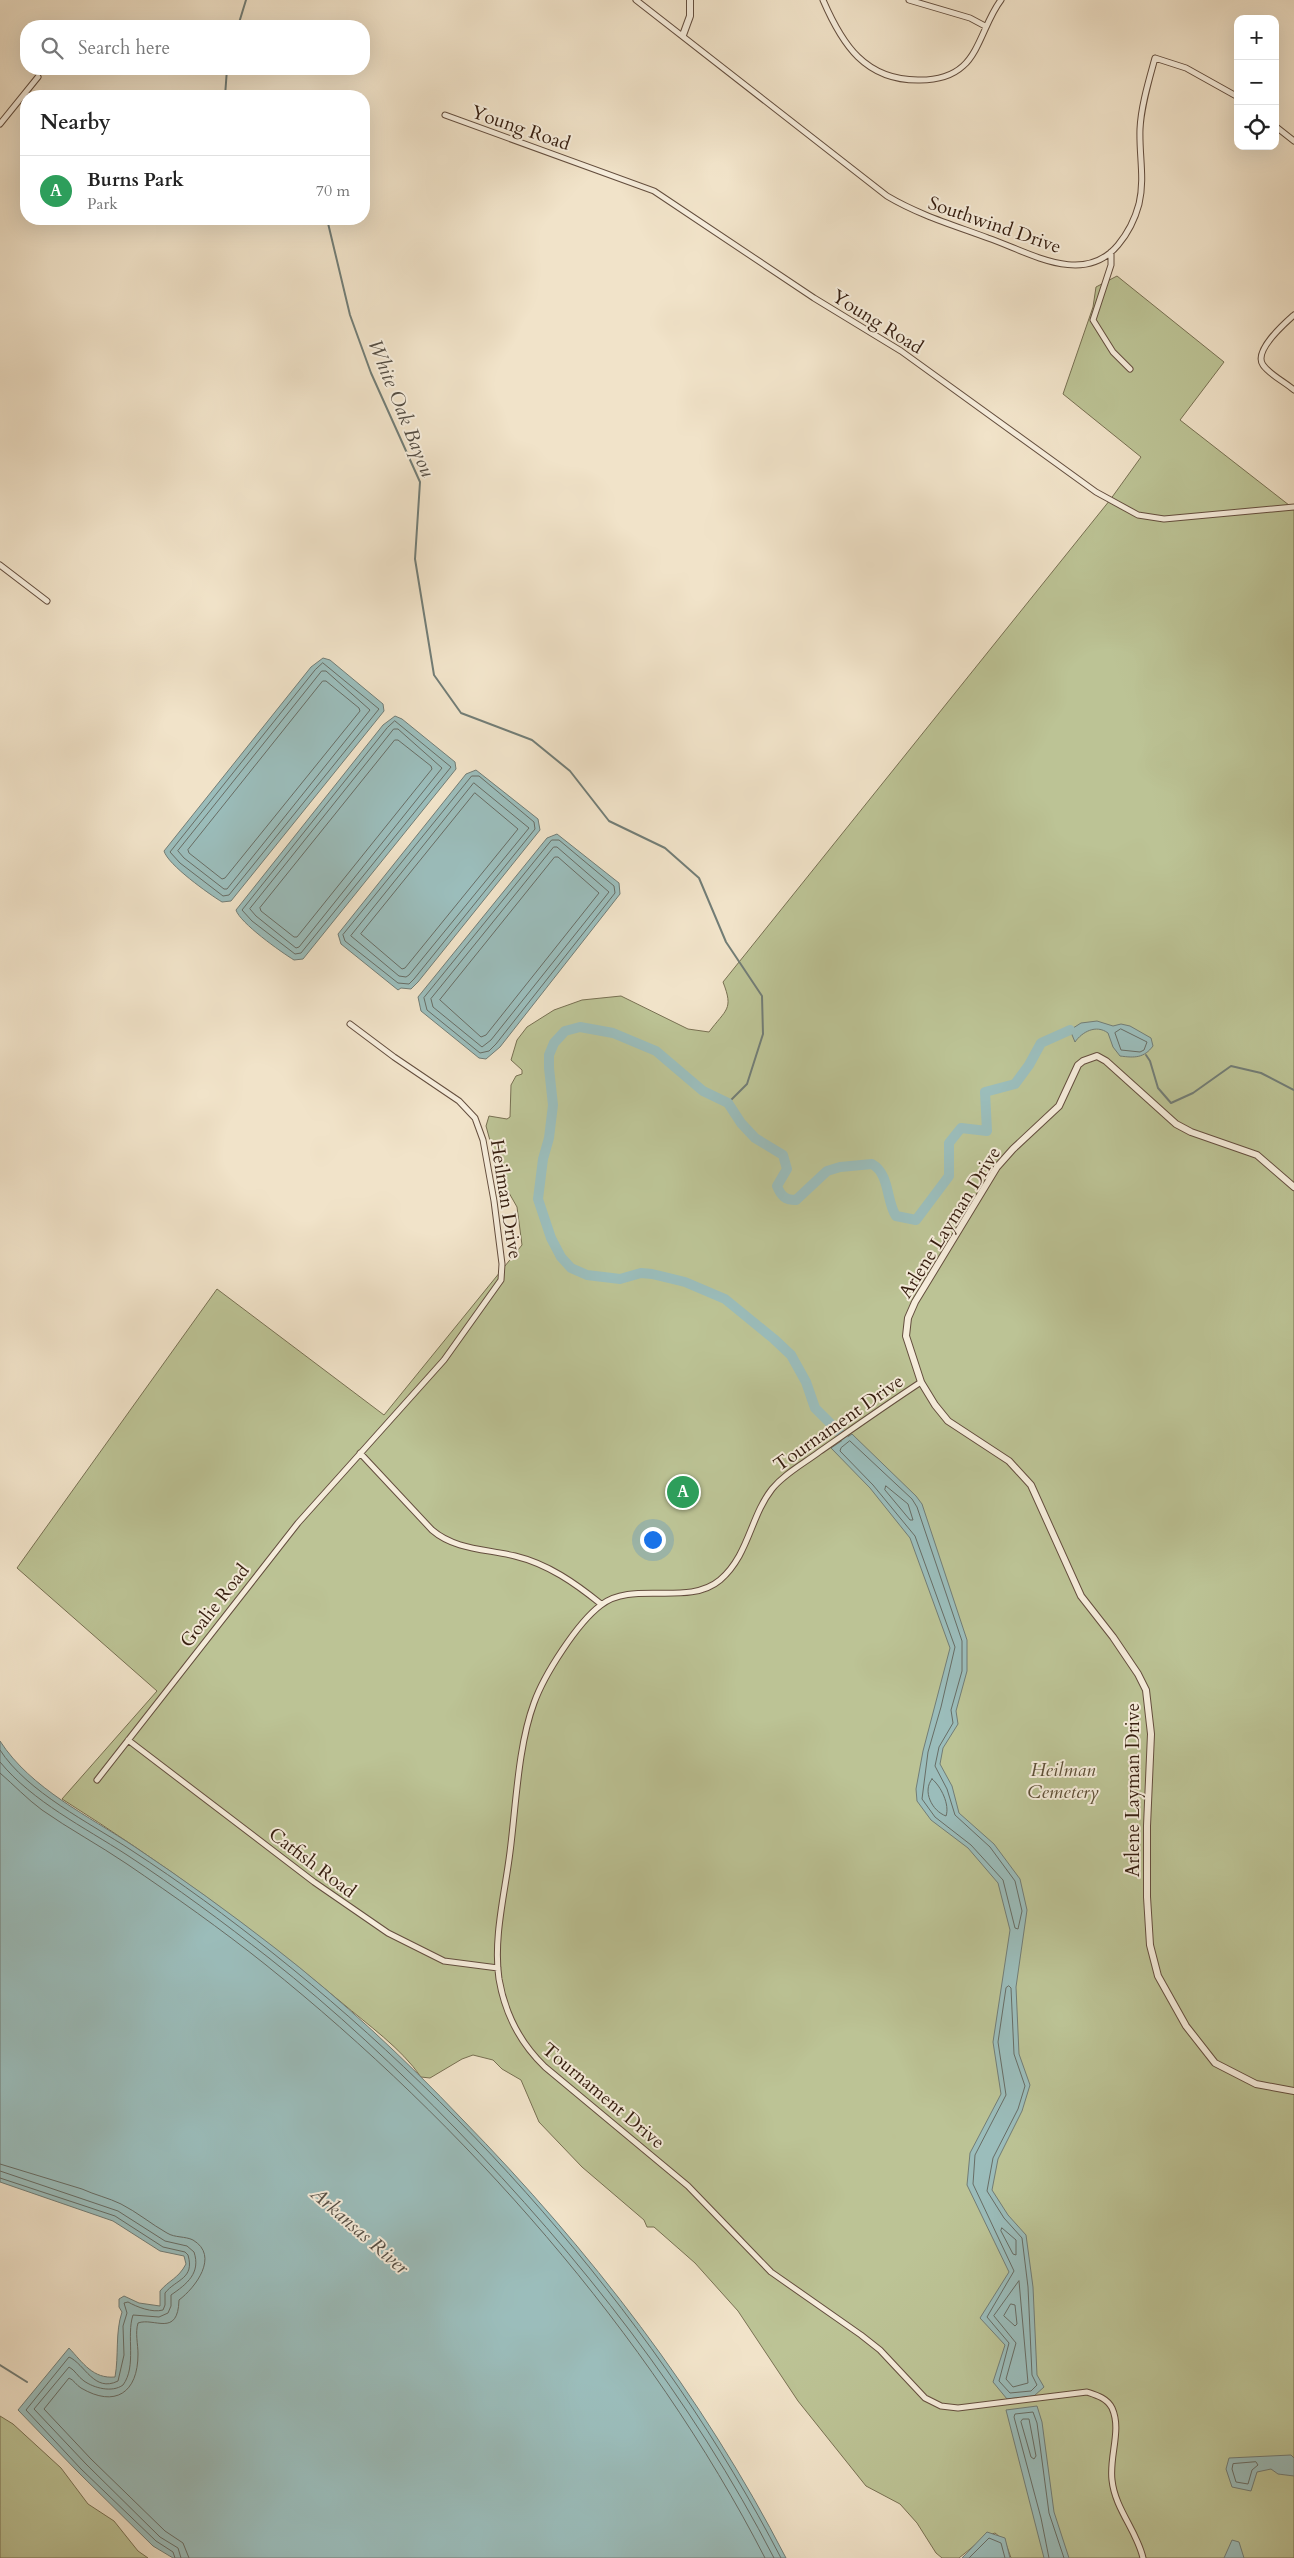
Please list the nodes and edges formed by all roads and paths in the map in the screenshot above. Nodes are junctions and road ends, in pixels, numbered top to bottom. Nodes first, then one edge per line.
1 (636, 0) edge
2 (690, 0) edge
3 (824, 0) edge
4 (909, 0) edge
5 (1001, 0) edge
6 (985, 26) junction
7 (683, 36) junction
8 (38, 77) dead end
9 (27, 90) edge
10 (1234, 94) edge
11 (20, 99) edge
12 (444, 115) dead end
13 (0, 124) edge
14 (1279, 129) edge
15 (1294, 141) edge
16 (1112, 252) junction
17 (1294, 315) edge
18 (1130, 369) dead end
19 (1294, 390) edge
20 (1294, 507) edge
21 (0, 565) edge
22 (46, 601) dead end
23 (350, 1024) dead end
24 (1294, 1186) edge
25 (921, 1382) junction
26 (360, 1453) junction
27 (601, 1604) junction
28 (128, 1740) junction
29 (97, 1780) dead end
30 (498, 1968) junction
31 (1294, 2091) edge
32 (1143, 2558) edge

1 - 7 street
2 - 7 street
3 - 6 street
4 - 6 street
5 - 6 street
7 - 16 street, Southwind Drive
8 - 9 street
10 - 16 street, Southwind Drive
11 - 13 street
12 - 20 street, Young Road
14 - 15 street
16 - 18 street
17 - 19 street
21 - 22 street
23 - 26 street, Heilman Drive
24 - 25 street, Arlene Layman Drive
25 - 27 street, Tournament Drive
25 - 31 street, Arlene Layman Drive
26 - 27 street
26 - 28 street, Goalie Road
27 - 30 street, Tournament Drive
28 - 29 street, Goalie Road
28 - 30 street, Catfish Road
30 - 32 street, Tournament Drive

